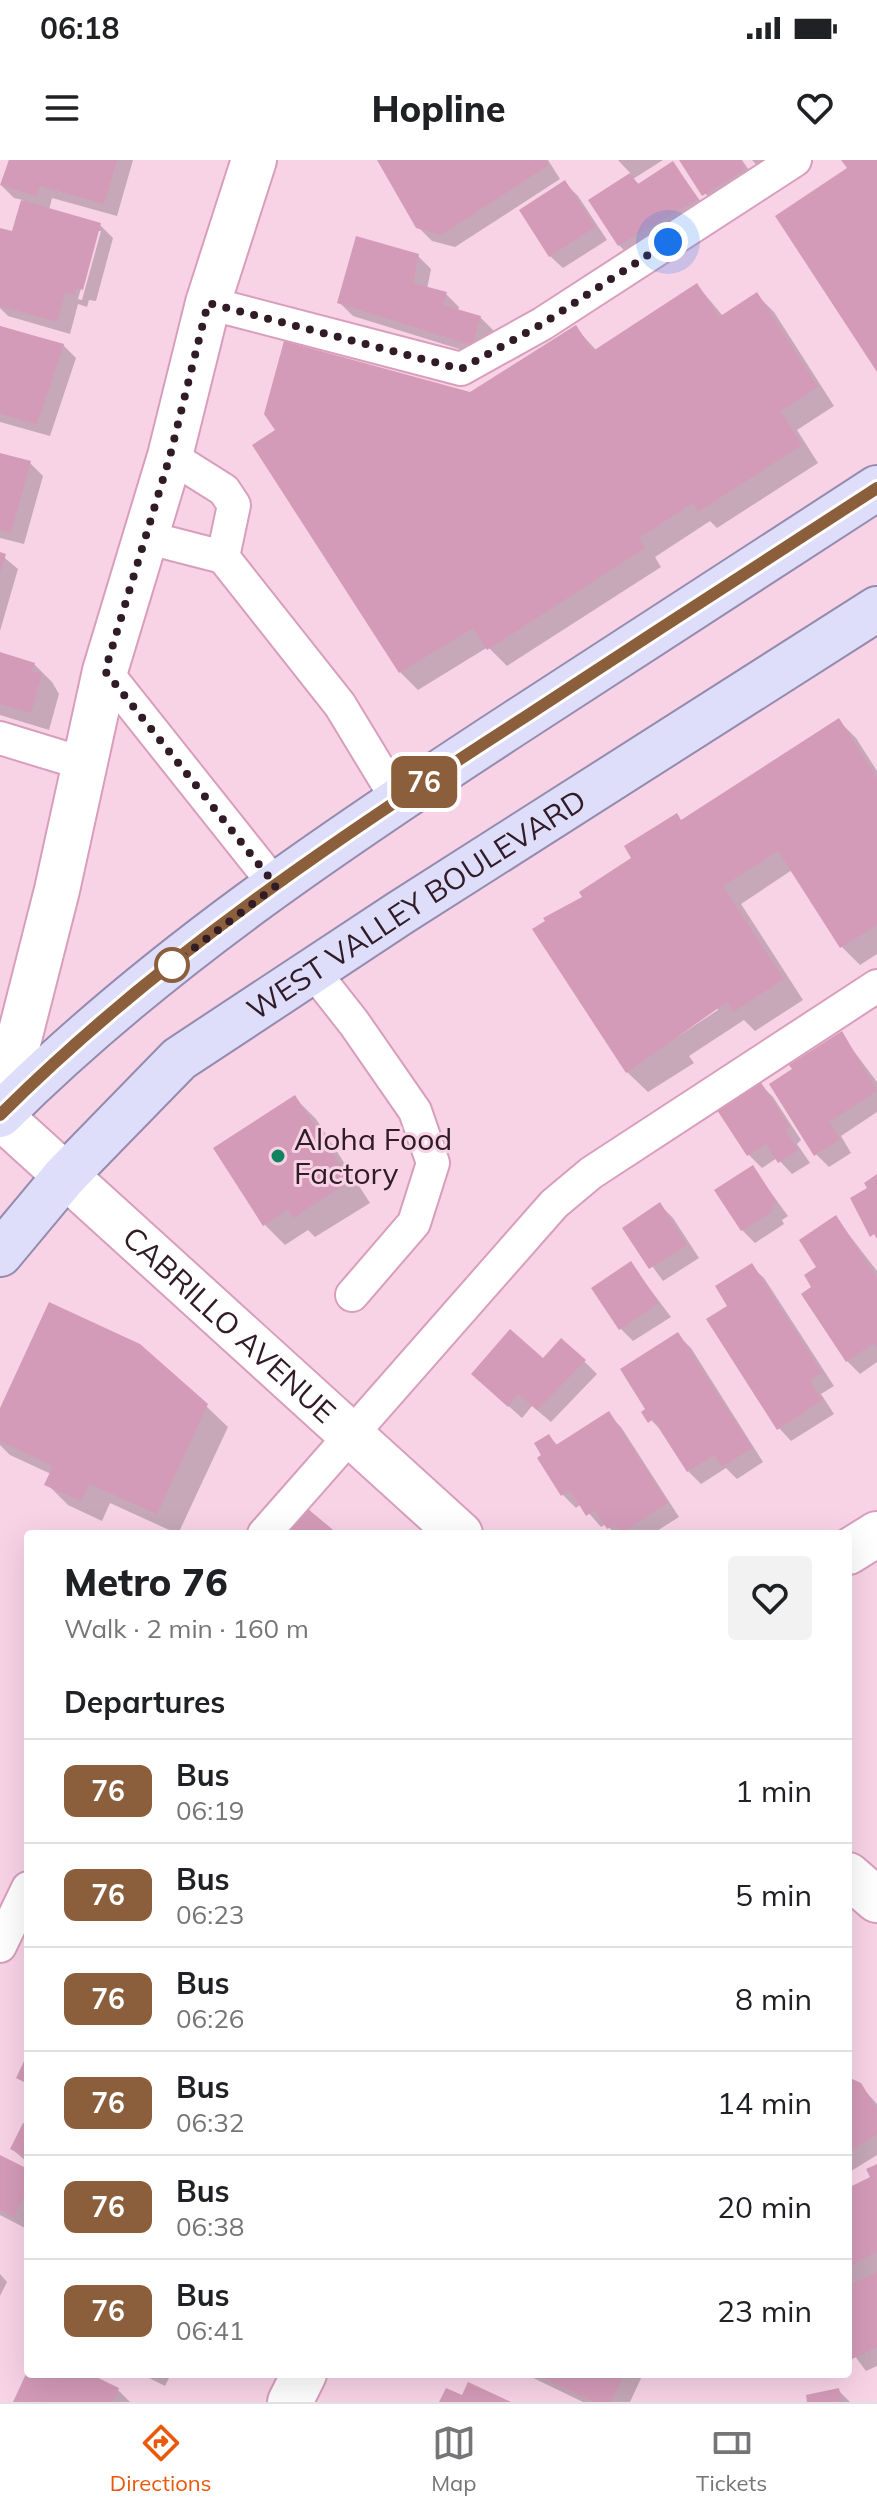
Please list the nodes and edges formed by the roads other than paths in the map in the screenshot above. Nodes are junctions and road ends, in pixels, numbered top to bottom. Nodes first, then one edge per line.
1 (254, 160) edge
2 (795, 160) edge
3 (208, 303) junction
4 (170, 456) junction
5 (877, 488) edge
6 (145, 537) junction
7 (223, 557) junction
8 (877, 609) edge
9 (105, 671) junction
10 (0, 738) edge
11 (85, 764) junction
12 (397, 799) junction
13 (276, 886) junction
14 (313, 971) junction
15 (877, 986) edge
16 (0, 1115) edge
17 (65, 1176) junction
18 (0, 1254) edge
19 (352, 1295) dead end
20 (349, 1436) junction
21 (267, 1530) edge
22 (455, 1530) edge
23 (877, 1534) edge
24 (852, 1550) edge
25 (852, 1878) edge
26 (24, 1896) edge
27 (877, 1900) edge
28 (0, 1946) edge
29 (302, 2378) edge
30 (290, 2402) edge

1 - 3 street
2 - 3 lane
3 - 4 street
4 - 6 street
4 - 7 lane
5 - 12 main road
6 - 7 lane
6 - 9 street
7 - 12 lane
8 - 14 main road, WEST VALLEY BOULEVARD
9 - 11 street
9 - 13 lane
10 - 11 lane
11 - 16 street
12 - 13 main road
13 - 16 main road
14 - 17 main road, WEST VALLEY BOULEVARD
14 - 19 lane
15 - 20 lane
16 - 17 street, CABRILLO AVENUE
17 - 18 main road, WEST VALLEY BOULEVARD
17 - 20 street, CABRILLO AVENUE
20 - 21 lane
20 - 22 street, CABRILLO AVENUE
23 - 24 street
25 - 27 street
26 - 28 lane
29 - 30 street

